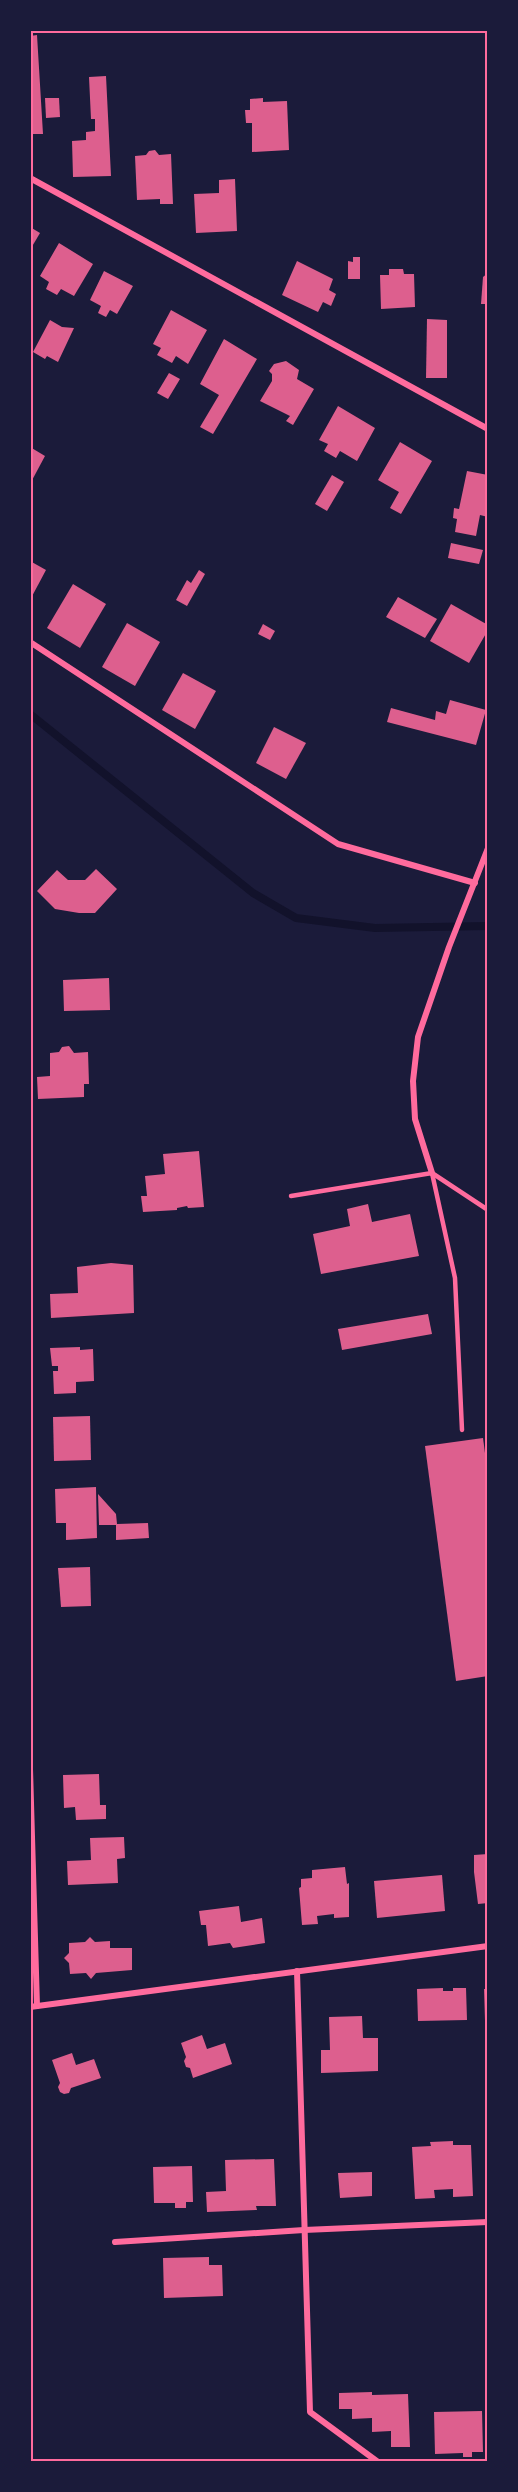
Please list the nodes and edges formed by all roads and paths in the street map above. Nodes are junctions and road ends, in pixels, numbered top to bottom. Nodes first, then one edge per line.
1 (30, 178) edge
2 (488, 429) edge
3 (30, 642) edge
4 (488, 848) edge
5 (475, 883) junction
6 (432, 1173) junction
7 (291, 1196) dead end
8 (488, 1210) edge
9 (462, 1430) dead end
10 (30, 1769) edge
11 (488, 1946) edge
12 (297, 1971) junction
13 (34, 2006) edge
14 (488, 2222) edge
15 (304, 2230) junction
16 (115, 2242) dead end
17 (378, 2462) edge

1 - 2 street
3 - 5 street
4 - 5 street
5 - 6 street
6 - 7 lane
6 - 8 lane
6 - 9 lane
10 - 13 street
11 - 12 street
12 - 13 street
12 - 15 street
14 - 15 street
15 - 16 street
15 - 17 street

